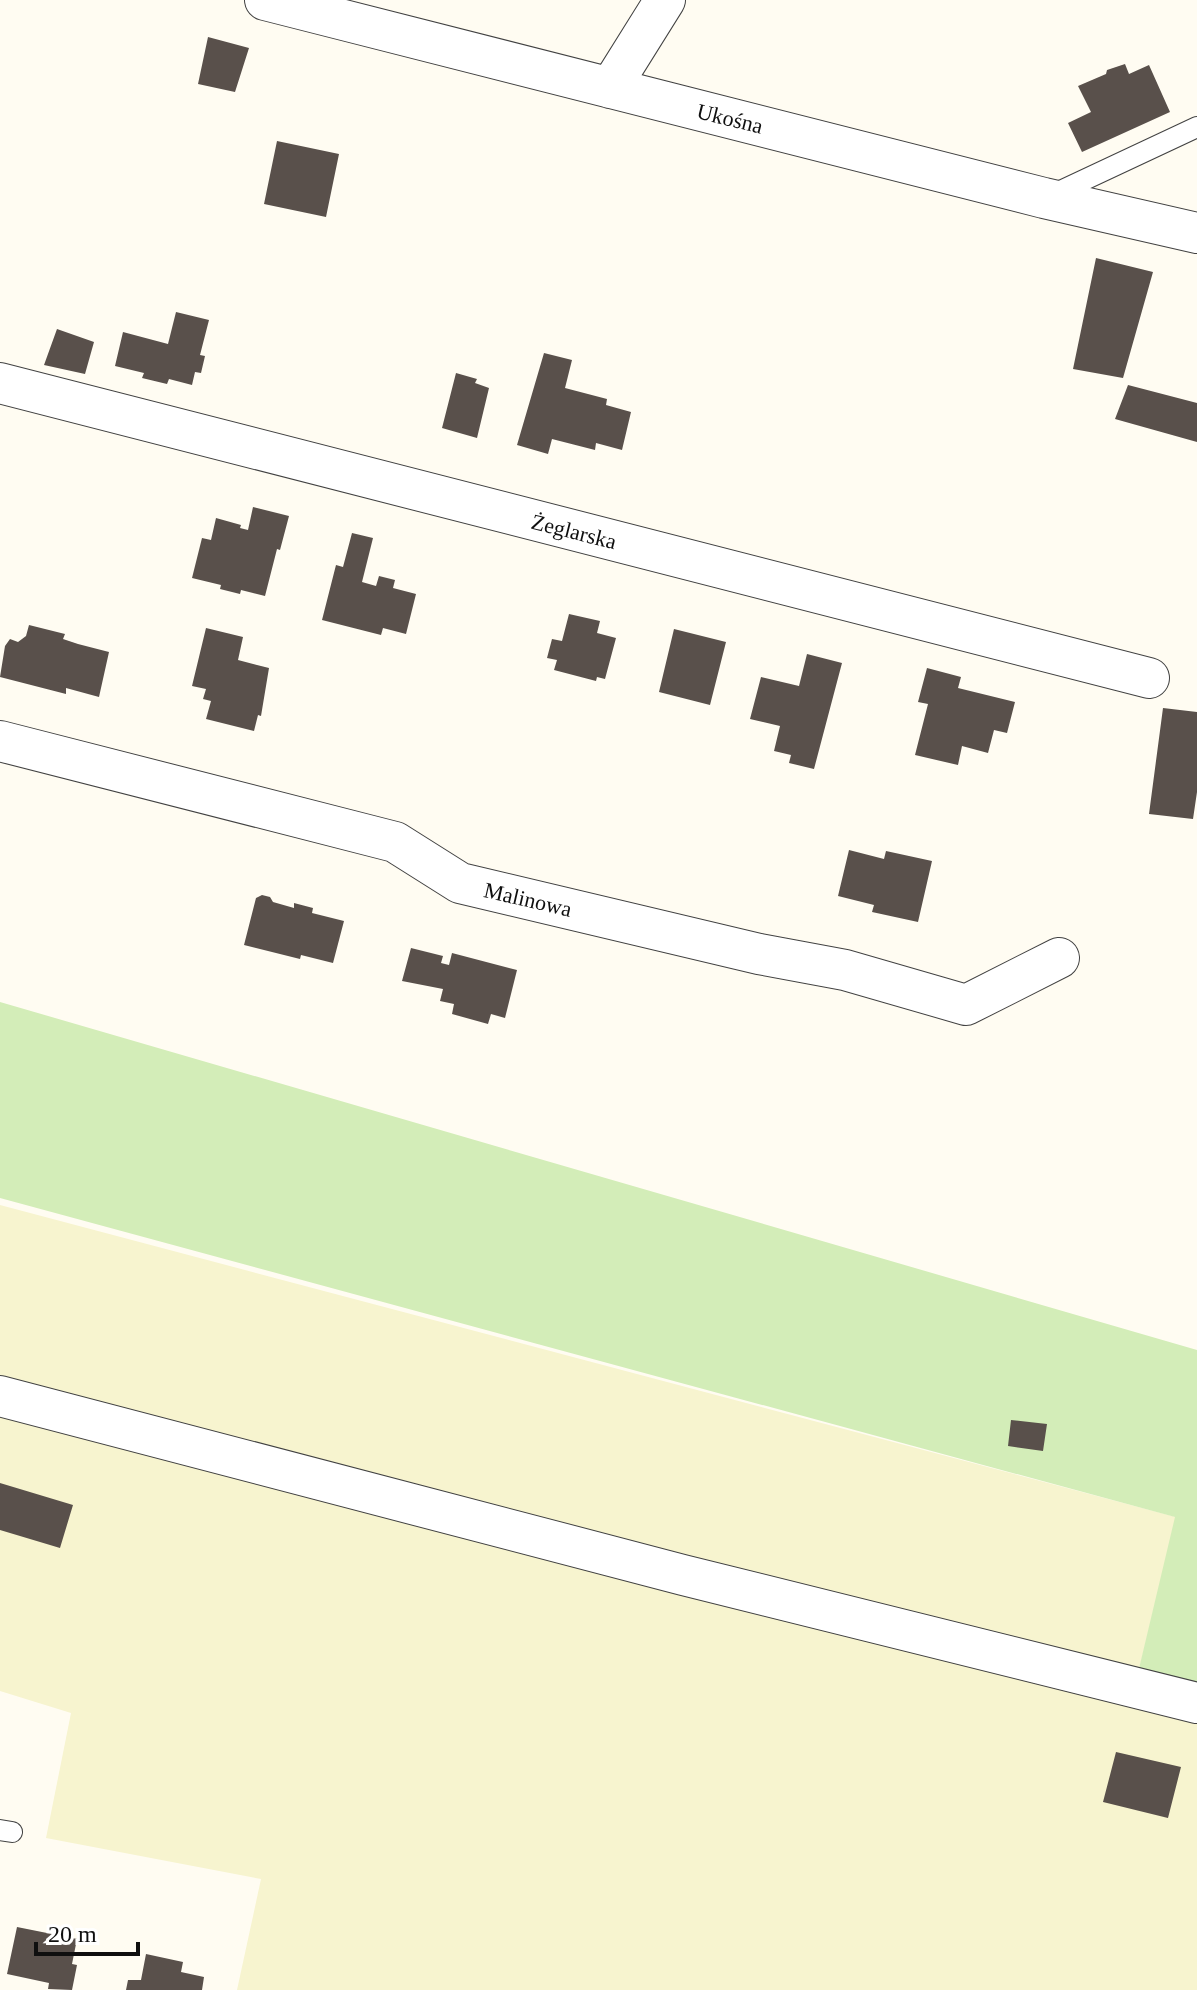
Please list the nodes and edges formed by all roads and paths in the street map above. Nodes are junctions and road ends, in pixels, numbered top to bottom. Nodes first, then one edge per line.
1 (265, 0) edge
2 (665, 0) edge
3 (610, 88) junction
4 (1197, 127) edge
5 (1044, 198) junction
6 (1197, 233) edge
7 (0, 383) edge
8 (1149, 678) dead end
9 (0, 741) edge
10 (1059, 958) dead end
11 (0, 1396) edge
12 (1197, 1703) edge

1 - 3 street, Ukośna
2 - 3 street
3 - 5 street, Ukośna
4 - 5 lane
5 - 6 street, Ukośna
7 - 8 street, Żeglarska
9 - 10 street, Malinowa
11 - 12 street

